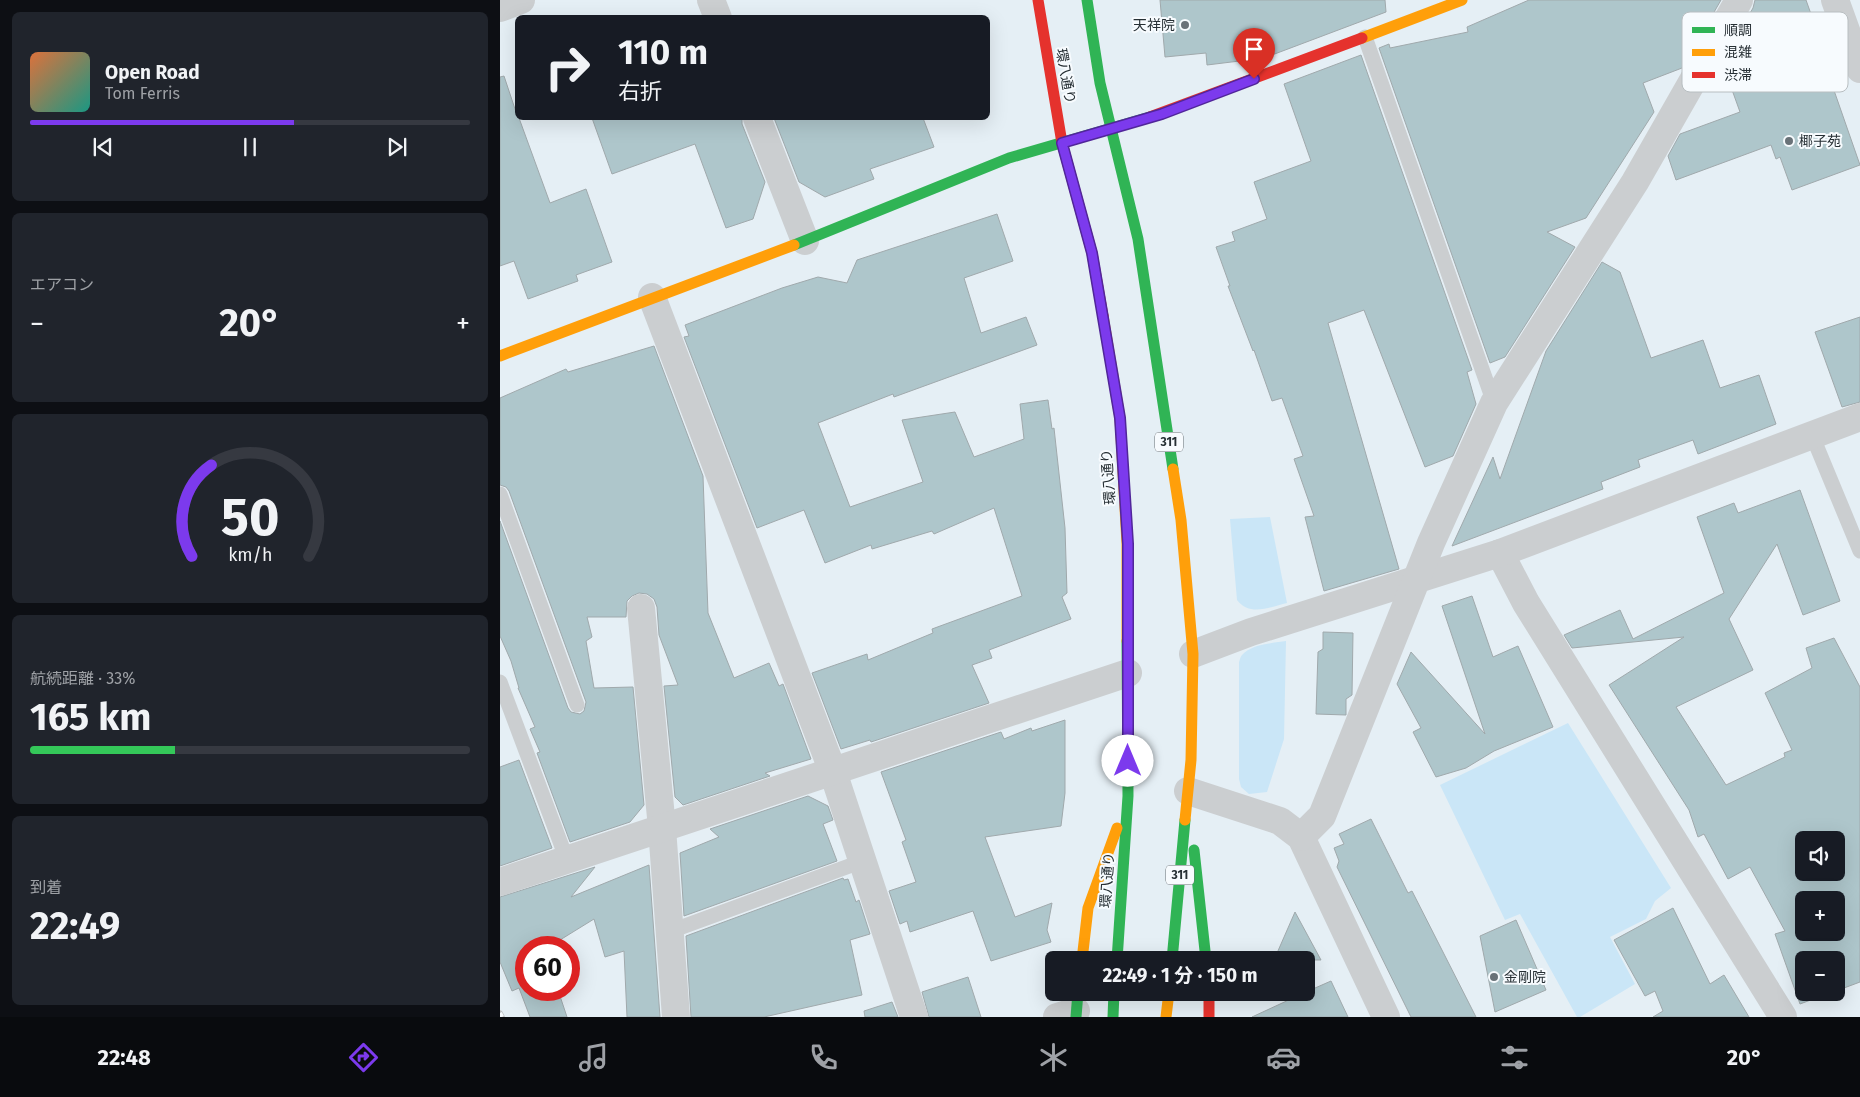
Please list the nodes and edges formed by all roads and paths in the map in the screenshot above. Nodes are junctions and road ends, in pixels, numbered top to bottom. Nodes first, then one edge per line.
1 (521, 0) edge
2 (711, 0) edge
3 (1038, 0) edge
4 (1087, 0) edge
5 (1460, 0) edge
6 (1739, 0) edge
7 (1835, 0) edge
8 (500, 8) edge
9 (1732, 12) edge
10 (1839, 12) edge
11 (717, 15) edge
12 (1848, 36) edge
13 (1365, 37) junction
14 (1860, 69) edge
15 (1686, 92) edge
16 (758, 120) edge
17 (1110, 129) junction
18 (1062, 143) junction
19 (805, 241) junction
20 (652, 297) junction
21 (502, 350) edge
22 (1494, 403) junction
23 (1860, 417) edge
24 (1812, 436) junction
25 (500, 494) edge
26 (1860, 551) edge
27 (1500, 553) junction
28 (1417, 581) junction
29 (641, 608) dead end
30 (1193, 654) junction
31 (1128, 673) junction
32 (500, 682) edge
33 (577, 705) dead end
34 (833, 772) junction
35 (1188, 791) junction
36 (1128, 796) junction
37 (662, 828) junction
38 (1301, 837) junction
39 (568, 860) junction
40 (862, 861) junction
41 (500, 882) edge
42 (671, 931) junction
43 (1083, 951) edge
44 (1118, 951) edge
45 (1173, 951) edge
46 (1205, 951) edge
47 (1114, 1001) edge
48 (1167, 1001) edge
49 (1209, 1001) edge
50 (676, 1017) edge
51 (914, 1017) edge
52 (1113, 1017) edge
53 (1166, 1017) edge
54 (1209, 1017) edge
55 (1386, 1017) edge
56 (1783, 1017) edge

1 - 8 street
2 - 11 street
3 - 18 main road, 環八通り
4 - 17 main road, 311
5 - 13 main road
6 - 9 street
7 - 10 street
12 - 14 street
13 - 17 main road
13 - 22 lane
15 - 22 street
16 - 19 street
17 - 18 main road
17 - 30 main road, 311
18 - 19 main road
18 - 31 main road, 環八通り
19 - 20 main road
20 - 21 main road
20 - 34 street
22 - 28 street
23 - 24 street
24 - 26 lane
24 - 27 street
25 - 33 lane
27 - 28 street
27 - 56 street
28 - 30 street
28 - 38 street
29 - 37 street
30 - 35 main road, 311
31 - 34 street
31 - 36 main road, 環八通り
32 - 39 lane
34 - 37 street
34 - 40 street
35 - 38 street
35 - 45 main road, 311
35 - 46 main road
36 - 43 main road
36 - 44 main road, 環八通り
37 - 39 street
37 - 42 street
38 - 55 street
39 - 41 street
40 - 42 lane
40 - 51 street
42 - 50 street
47 - 52 main road
48 - 53 main road
49 - 54 main road

